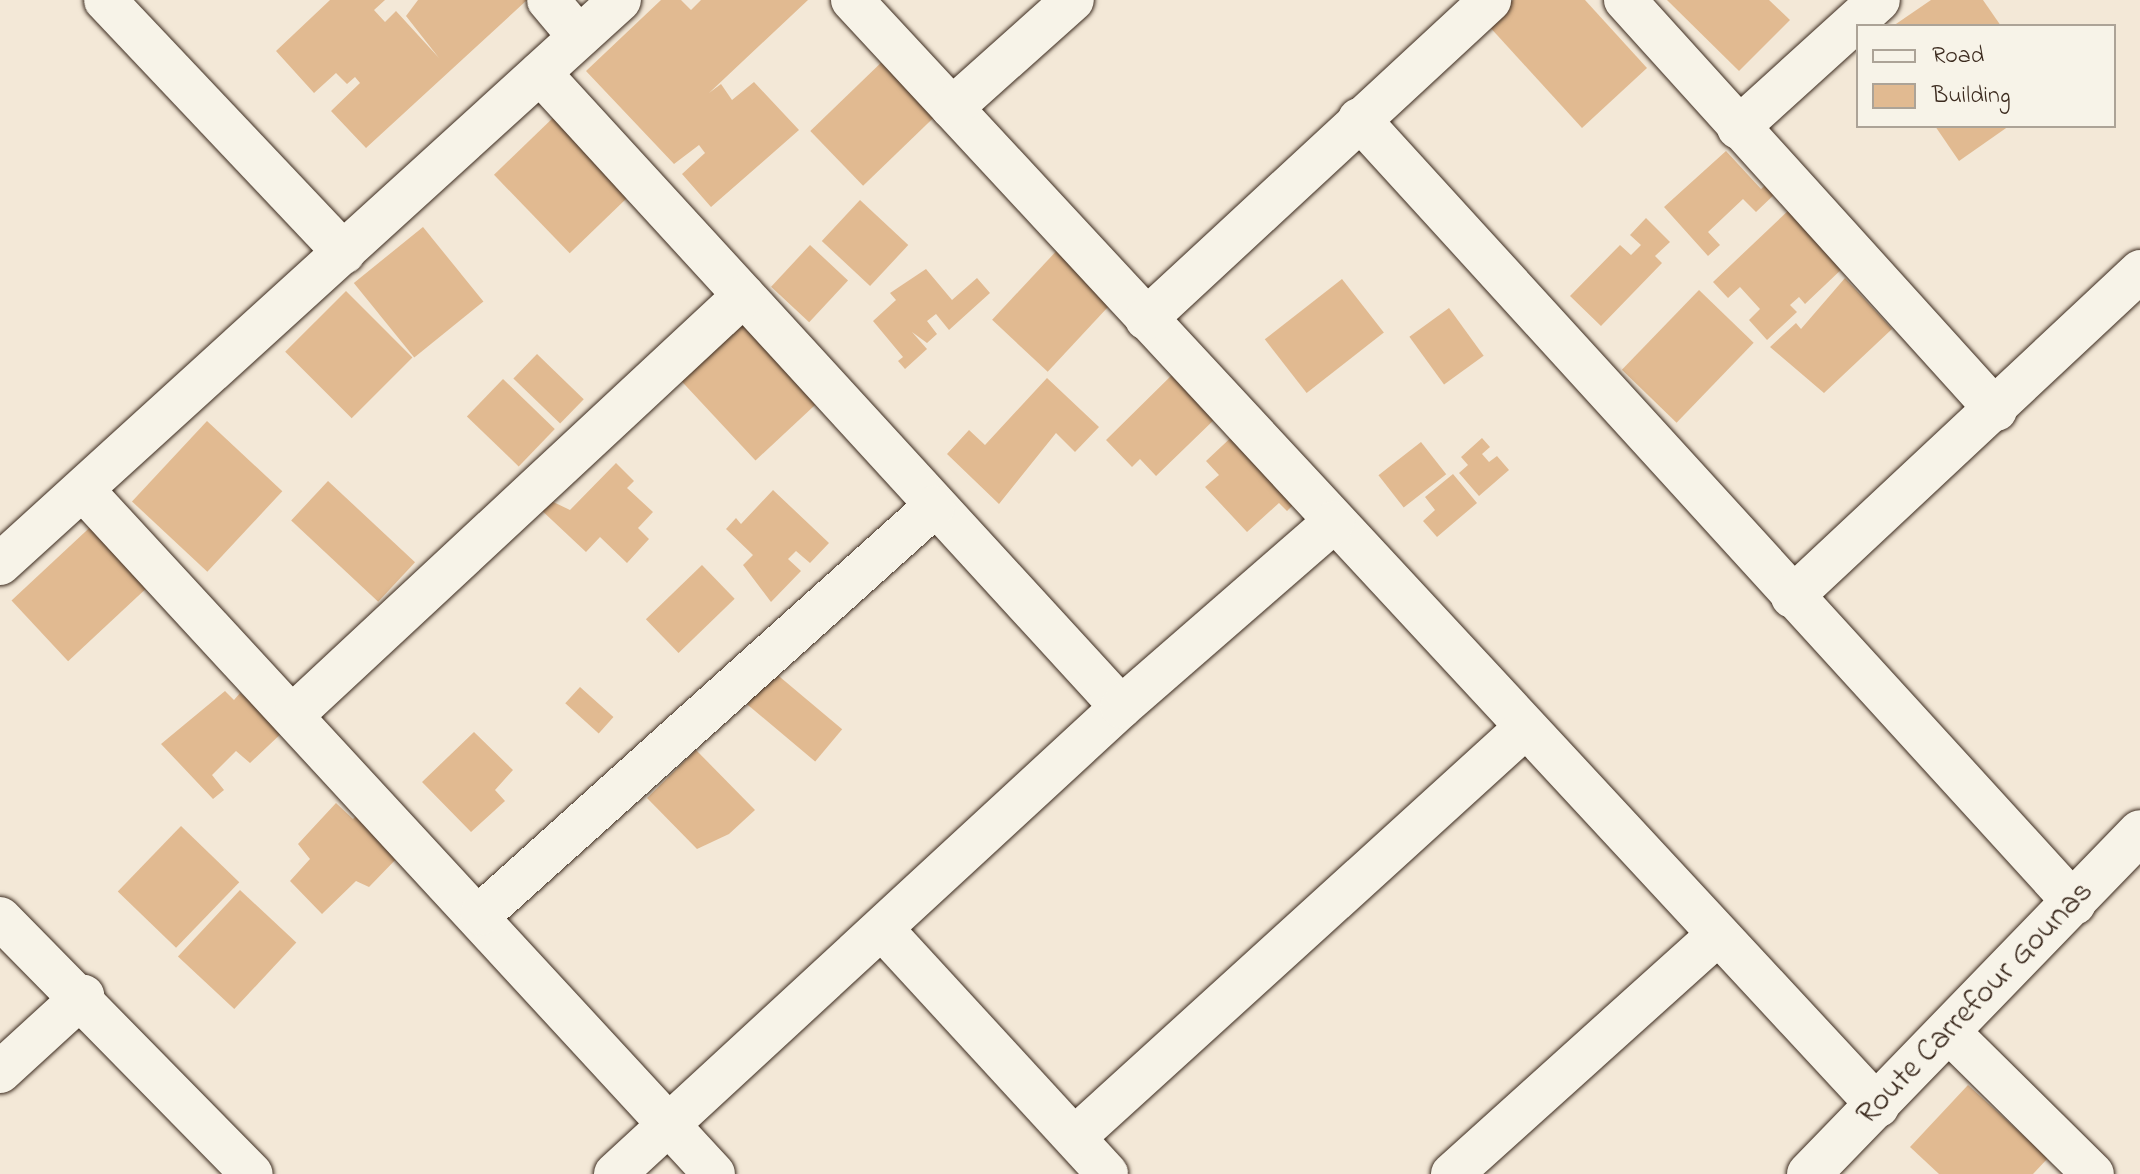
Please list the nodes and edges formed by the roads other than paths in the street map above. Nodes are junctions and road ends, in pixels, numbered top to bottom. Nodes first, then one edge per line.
1 (105, 0) edge
2 (548, 0) edge
3 (620, 0) edge
4 (852, 0) edge
5 (1073, 0) edge
6 (1490, 0) edge
7 (1625, 0) edge
8 (1879, 0) edge
9 (579, 37) junction
10 (540, 73) junction
11 (952, 108) junction
12 (1359, 119) junction
13 (1738, 128) junction
14 (344, 253) junction
15 (2140, 271) edge
16 (744, 295) junction
17 (1146, 319) junction
18 (1996, 410) junction
19 (84, 491) junction
20 (934, 507) junction
21 (1334, 522) junction
22 (0, 564) edge
23 (1792, 597) junction
24 (1121, 707) junction
25 (295, 713) junction
26 (1525, 728) junction
27 (2140, 832) edge
28 (2075, 904) junction
29 (481, 914) junction
30 (0, 918) edge
31 (883, 930) junction
32 (1716, 936) junction
33 (83, 996) junction
34 (1949, 1032) junction
35 (0, 1072) edge
36 (1878, 1106) junction
37 (670, 1126) junction
38 (1075, 1137) junction
39 (252, 1174) edge
40 (615, 1174) edge
41 (714, 1174) edge
42 (1107, 1174) edge
43 (1452, 1174) edge
44 (1809, 1174) edge
45 (2093, 1174) edge

1 - 14 street
2 - 9 street
3 - 9 street
4 - 11 street
5 - 11 street
6 - 12 street
7 - 13 street
8 - 13 street
9 - 10 street
10 - 14 street
10 - 16 street
11 - 17 street
12 - 17 street
12 - 23 street
13 - 18 street
14 - 19 street
15 - 18 street
16 - 20 street
16 - 25 street
17 - 21 street
18 - 23 street
19 - 22 street
19 - 25 street
20 - 24 street
20 - 29 street
21 - 24 street
21 - 26 street
23 - 28 street
24 - 31 street
25 - 29 street
26 - 32 street
26 - 38 street
27 - 28 main road, Route Carrefour Gounas
28 - 34 main road, Route Carrefour Gounas
29 - 37 street
30 - 33 street
31 - 37 street
31 - 38 street
32 - 36 street
32 - 43 street
33 - 35 street
33 - 39 street
34 - 36 main road, Route Carrefour Gounas
34 - 45 street
36 - 44 main road, Route Carrefour Gounas
37 - 40 street
37 - 41 street
38 - 42 street

